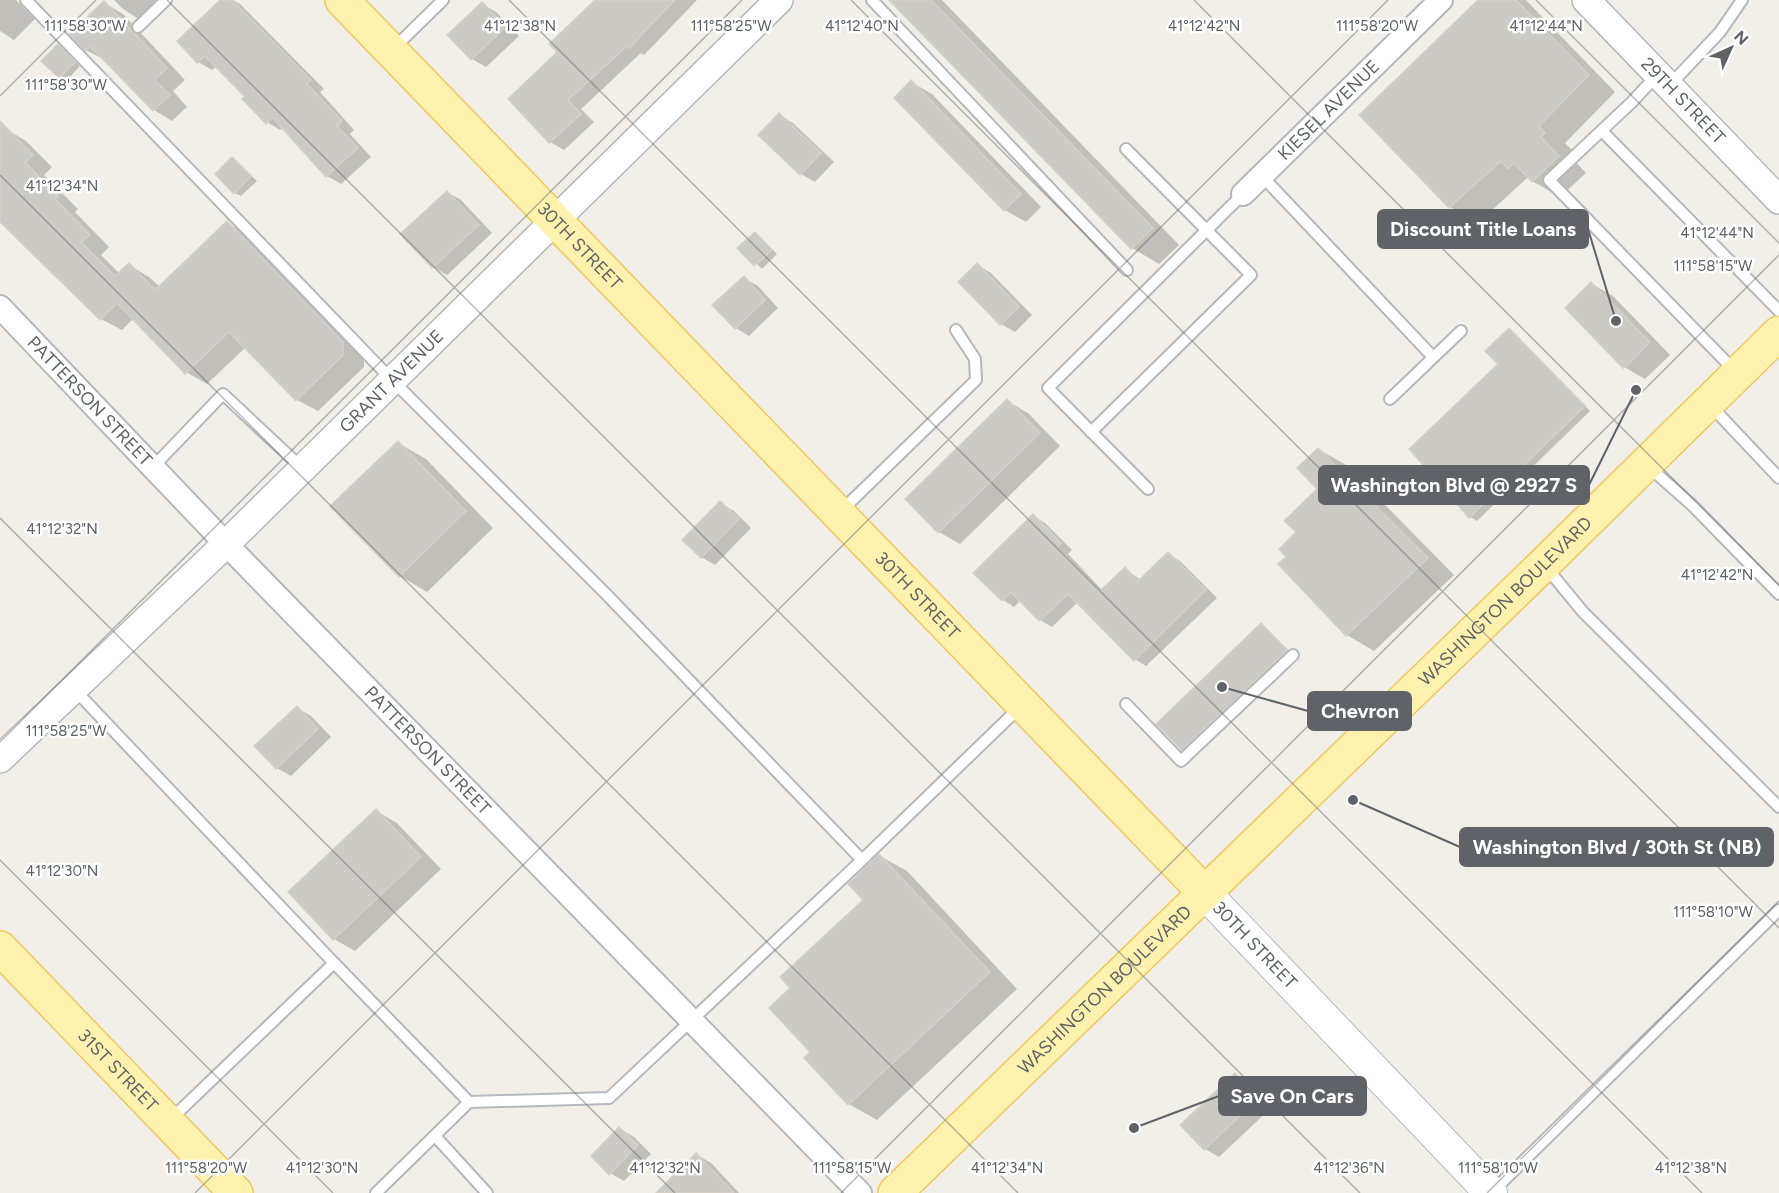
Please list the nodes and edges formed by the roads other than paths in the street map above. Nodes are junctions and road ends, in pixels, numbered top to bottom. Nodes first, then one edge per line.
1 (26, 0) edge
2 (166, 0) edge
3 (342, 0) edge
4 (443, 0) edge
5 (779, 0) edge
6 (872, 0) edge
7 (1441, 0) edge
8 (1586, 0) edge
9 (1742, 0) edge
10 (138, 27) dead end
11 (391, 51) junction
12 (1663, 80) junction
13 (1602, 131) junction
14 (1126, 149) dead end
15 (1262, 176) junction
16 (1243, 194) joint
17 (1779, 200) edge
18 (554, 220) junction
19 (1207, 230) junction
20 (1127, 270) dead end
21 (0, 307) edge
22 (1779, 311) edge
23 (956, 330) dead end
24 (1461, 331) dead end
25 (1779, 333) edge
26 (1433, 357) junction
27 (1738, 373) junction
28 (392, 380) junction
29 (1390, 399) dead end
30 (1707, 402) junction
31 (1091, 432) junction
32 (1645, 463) junction
33 (153, 467) junction
34 (302, 468) junction
35 (1779, 478) edge
36 (1148, 489) dead end
37 (838, 514) junction
38 (226, 544) junction
39 (1544, 564) junction
40 (1779, 594) edge
41 (1293, 655) dead end
42 (74, 689) junction
43 (1126, 704) dead end
44 (1022, 705) junction
45 (0, 759) edge
46 (1779, 807) edge
47 (862, 860) junction
48 (1205, 893) junction
49 (1779, 910) edge
50 (0, 948) edge
51 (334, 963) junction
52 (690, 1020) junction
53 (470, 1102) junction
54 (168, 1122) junction
55 (435, 1136) junction
56 (236, 1193) edge
57 (376, 1193) edge
58 (487, 1193) edge
59 (860, 1193) edge
60 (895, 1193) edge
61 (1491, 1193) edge

1 - 28 lane
2 - 10 lane
3 - 11 main road, 30TH STREET
4 - 11 lane
5 - 18 street, GRANT AVENUE
6 - 20 lane
7 - 15 street, KIESEL AVENUE
8 - 12 street, 29TH STREET
9 - 12 lane
11 - 18 main road, 30TH STREET
12 - 13 lane
12 - 17 street, 29TH STREET
13 - 22 lane
13 - 27 lane
14 - 19 lane
15 - 16 street, KIESEL AVENUE
15 - 26 lane
16 - 19 lane
18 - 28 street, GRANT AVENUE
18 - 37 main road, 30TH STREET
19 - 31 lane
19 - 31 lane
21 - 33 street, PATTERSON STREET
23 - 37 lane
24 - 26 lane
25 - 27 main road, WASHINGTON BOULEVARD
26 - 29 lane
27 - 30 main road, WASHINGTON BOULEVARD
28 - 34 street, GRANT AVENUE
28 - 47 lane
30 - 32 main road, WASHINGTON BOULEVARD
30 - 35 lane
31 - 36 lane
32 - 39 main road, WASHINGTON BOULEVARD
32 - 40 lane
33 - 34 lane
33 - 38 street, PATTERSON STREET
34 - 38 street, GRANT AVENUE
37 - 44 main road, 30TH STREET
38 - 42 street, GRANT AVENUE
38 - 52 street, PATTERSON STREET
39 - 46 lane
39 - 48 main road, WASHINGTON BOULEVARD
41 - 43 lane
42 - 45 street, GRANT AVENUE
42 - 51 lane
44 - 47 lane
44 - 48 main road, 30TH STREET
47 - 52 lane
48 - 60 main road, WASHINGTON BOULEVARD
48 - 61 main road, 30TH STREET
49 - 61 lane
50 - 54 main road, 31ST STREET
51 - 53 lane
51 - 54 lane
52 - 53 lane
52 - 59 street, PATTERSON STREET
53 - 55 lane
54 - 56 main road, 31ST STREET
55 - 57 lane
55 - 58 lane

